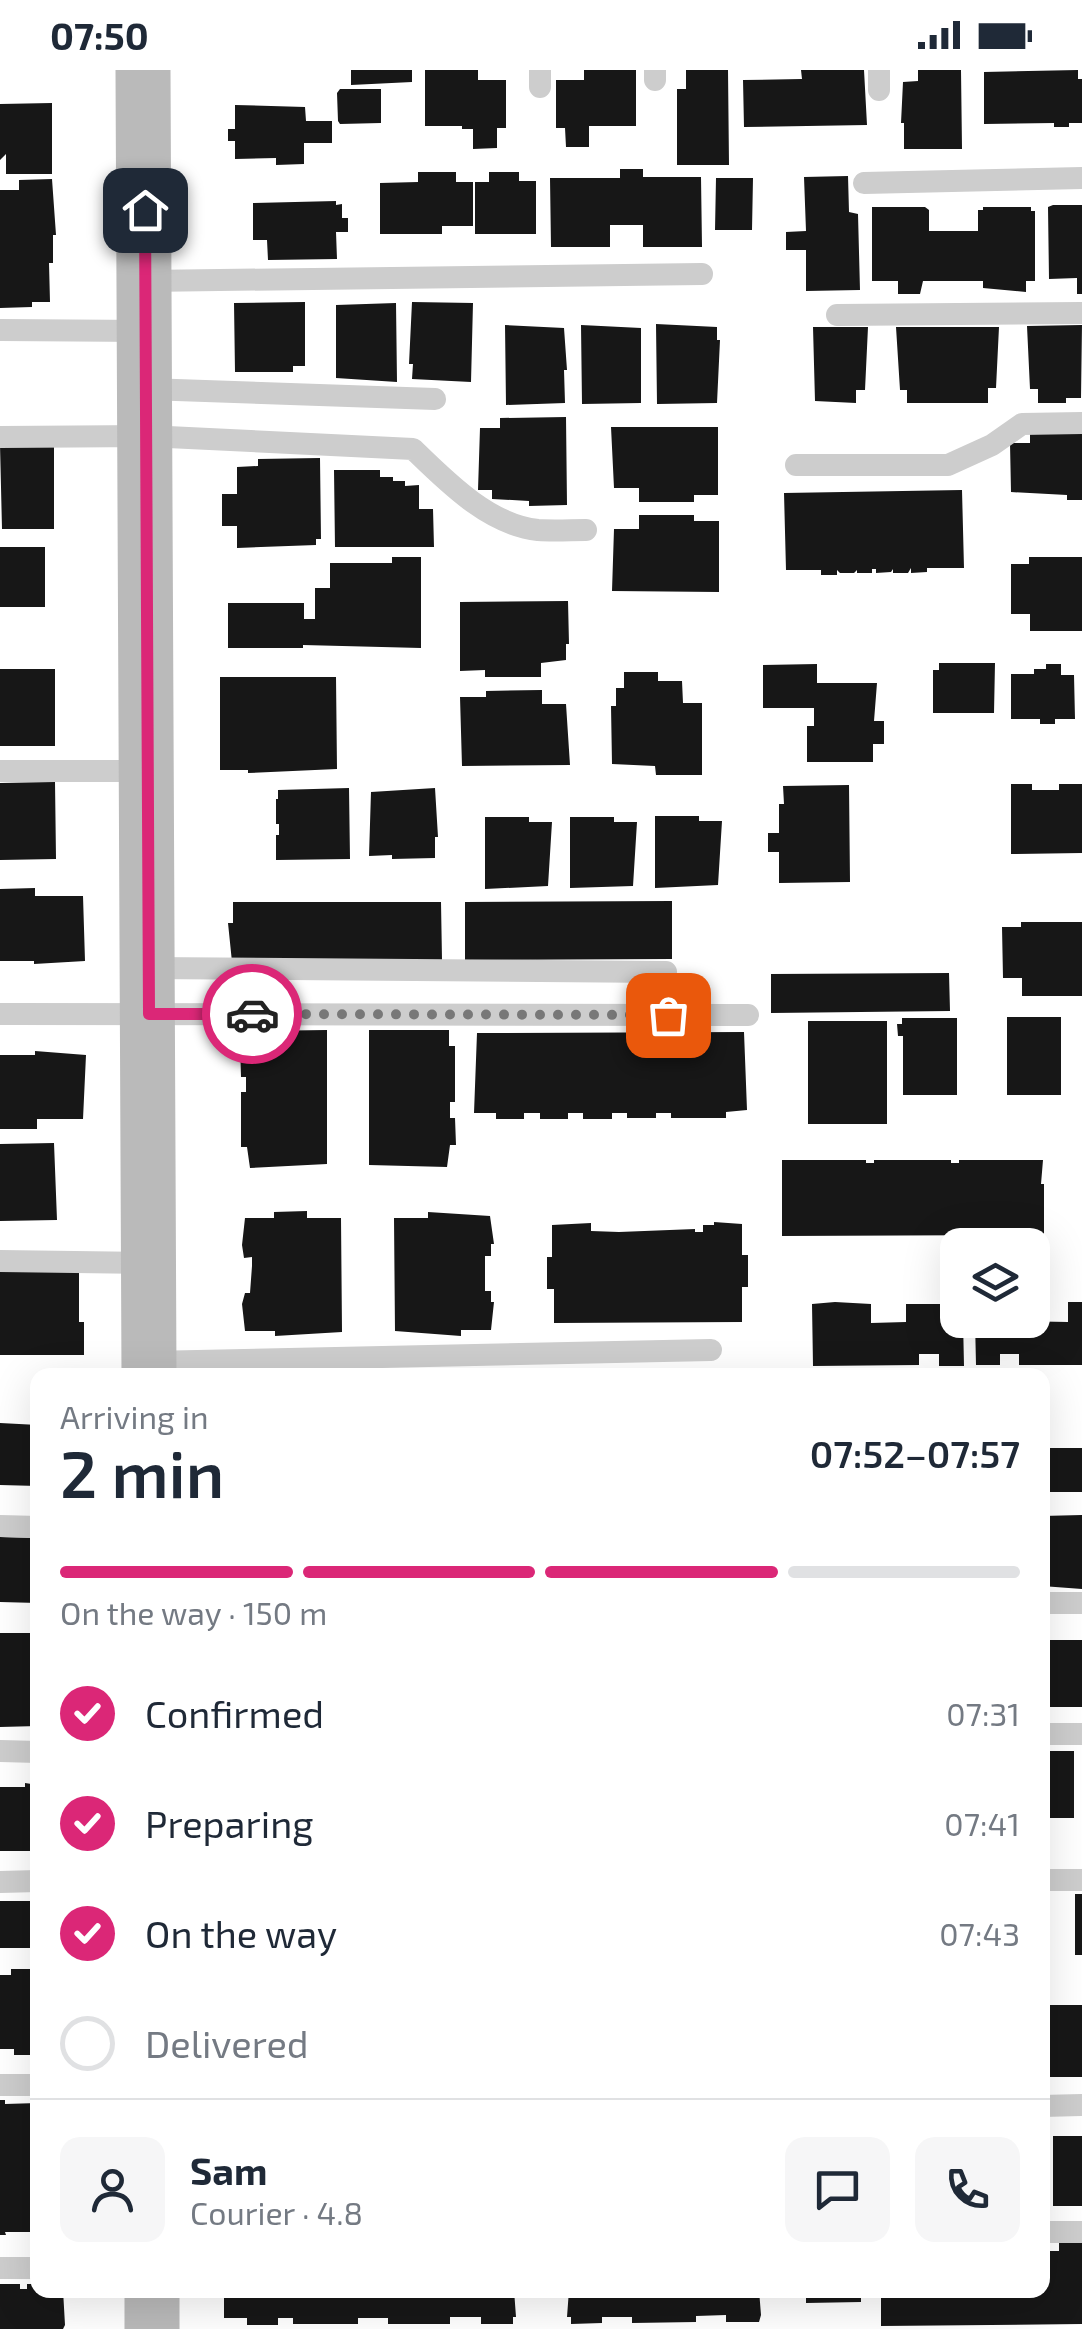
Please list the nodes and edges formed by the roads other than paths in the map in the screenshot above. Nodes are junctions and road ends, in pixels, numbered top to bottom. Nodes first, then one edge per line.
1 (144, 70) edge
2 (1082, 178) edge
3 (864, 183) dead end
4 (702, 274) dead end
5 (146, 306) junction
6 (1082, 313) edge
7 (837, 315) dead end
8 (0, 330) edge
9 (435, 399) dead end
10 (147, 412) junction
11 (1082, 423) edge
12 (0, 437) edge
13 (796, 466) dead end
14 (586, 530) dead end
15 (148, 771) junction
16 (0, 772) edge
17 (666, 972) dead end
18 (148, 991) junction
19 (0, 1014) edge
20 (748, 1016) dead end
21 (0, 1261) edge
22 (149, 1263) junction
23 (711, 1350) dead end
24 (149, 1368) edge
25 (179, 1368) edge
26 (0, 1526) edge
27 (30, 1527) edge
28 (1050, 1603) edge
29 (1082, 1603) edge
30 (1050, 1734) edge
31 (1082, 1734) edge
32 (0, 1751) edge
33 (30, 1752) edge
34 (1050, 1880) edge
35 (1082, 1880) edge
36 (30, 1881) edge
37 (0, 1882) edge
38 (0, 2085) edge
39 (30, 2085) edge
40 (1082, 2105) edge
41 (1050, 2106) edge
42 (1050, 2232) edge
43 (1082, 2232) edge
44 (0, 2268) edge
45 (30, 2268) edge
46 (152, 2298) edge
47 (152, 2329) edge

1 - 5 street
2 - 3 lane
4 - 5 lane
5 - 8 lane
5 - 10 street
6 - 7 lane
9 - 10 lane
10 - 12 lane
10 - 14 lane
10 - 15 street
11 - 13 lane
15 - 16 lane
15 - 18 street
17 - 18 lane
18 - 19 lane
18 - 20 lane
18 - 22 street
21 - 22 lane
22 - 24 street
23 - 25 lane
26 - 27 lane
28 - 29 lane
30 - 31 lane
32 - 33 lane
34 - 35 lane
36 - 37 lane
38 - 39 lane
40 - 41 lane
42 - 43 lane
44 - 45 lane
46 - 47 street

